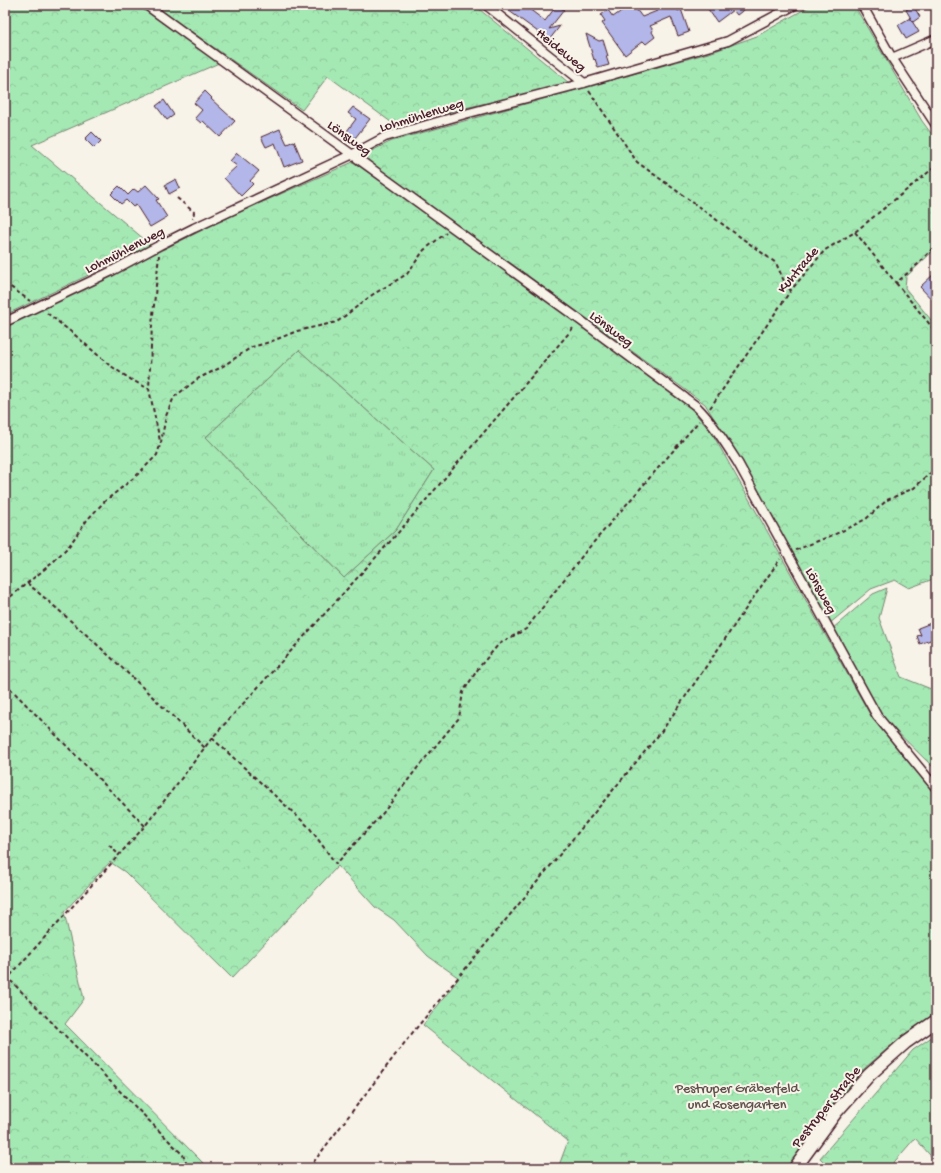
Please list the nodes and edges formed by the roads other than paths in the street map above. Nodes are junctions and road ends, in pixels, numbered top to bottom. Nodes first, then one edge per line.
1 (146, 5) edge
2 (486, 5) edge
3 (795, 5) edge
4 (862, 5) edge
5 (936, 39) edge
6 (892, 58) junction
7 (584, 83) junction
8 (936, 125) edge
9 (353, 154) junction
10 (5, 322) edge
11 (936, 788) edge
12 (936, 1021) edge
13 (794, 1168) edge

1 - 9 street, Lönsweg
2 - 7 street, Heideweg
3 - 7 street, Lohmühlenweg
4 - 6 street
5 - 6 street
6 - 8 street
7 - 9 street, Lohmühlenweg
9 - 10 street, Lohmühlenweg
9 - 11 street, Lönsweg
12 - 13 street, Pestruper Straße

